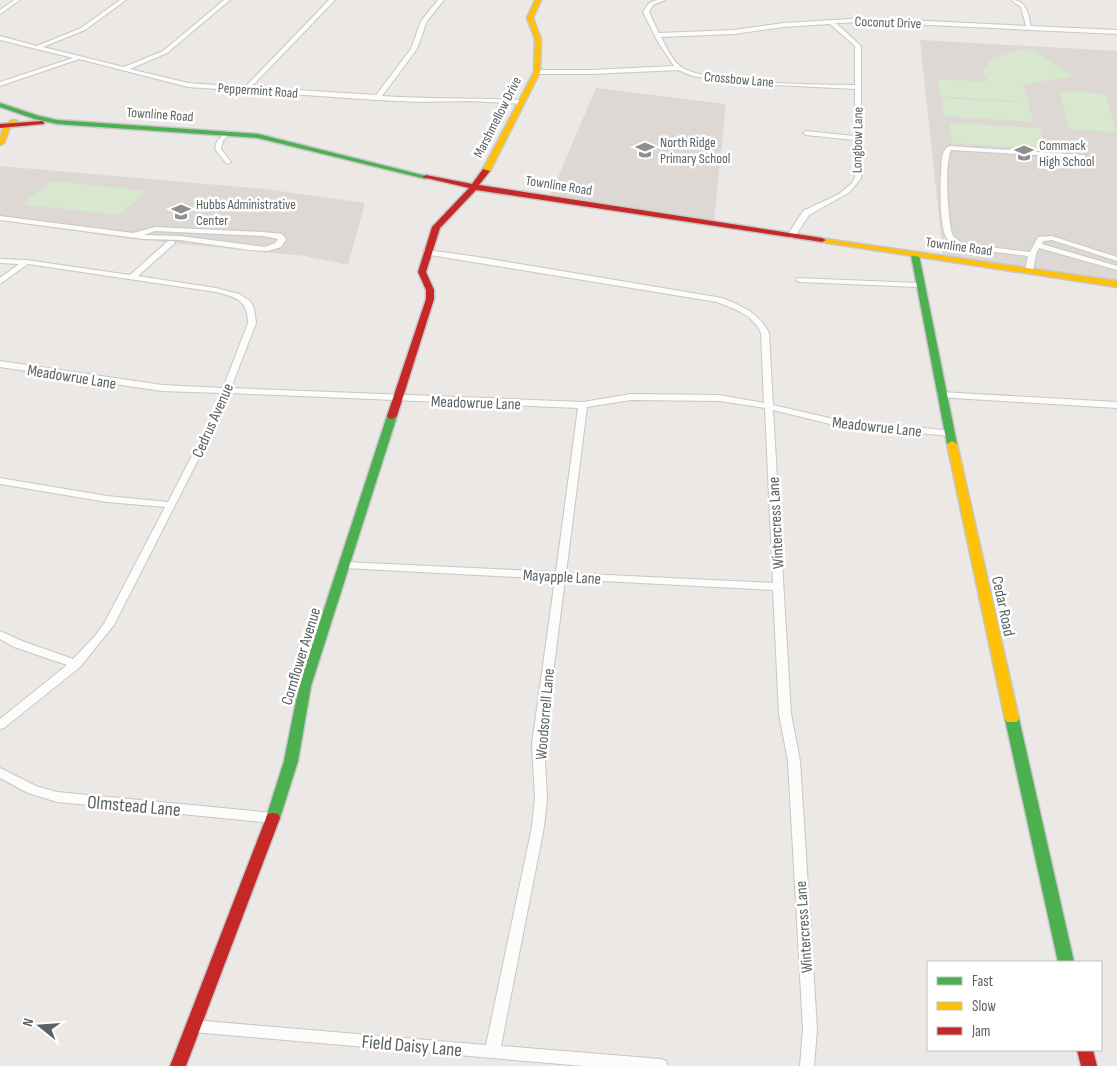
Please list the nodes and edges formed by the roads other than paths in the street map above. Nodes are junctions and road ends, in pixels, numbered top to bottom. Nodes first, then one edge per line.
1 (17, 0) edge
2 (124, 0) edge
3 (227, 0) edge
4 (332, 0) edge
5 (440, 0) edge
6 (538, 0) edge
7 (662, 0) edge
8 (1014, 0) edge
9 (0, 12) edge
10 (831, 22) junction
11 (1029, 29) junction
12 (1117, 32) edge
13 (659, 35) junction
14 (0, 38) edge
15 (38, 47) junction
16 (78, 58) junction
17 (678, 68) junction
18 (125, 69) junction
19 (537, 72) junction
20 (0, 84) edge
21 (858, 87) junction
22 (246, 89) junction
23 (377, 98) junction
24 (522, 102) junction
25 (0, 105) edge
26 (21, 113) junction
27 (57, 122) junction
28 (4, 126) edge
29 (227, 133) junction
30 (806, 134) dead end
31 (857, 138) junction
32 (0, 143) edge
33 (1083, 156) dead end
34 (228, 162) dead end
35 (474, 187) junction
36 (0, 218) edge
37 (135, 235) junction
38 (791, 236) junction
39 (171, 243) dead end
40 (1038, 245) junction
41 (428, 252) junction
42 (1032, 254) junction
43 (915, 255) junction
44 (1117, 259) edge
45 (0, 261) edge
46 (26, 262) junction
47 (1117, 268) edge
48 (1029, 272) junction
49 (132, 277) junction
50 (800, 280) dead end
51 (0, 282) edge
52 (1117, 284) edge
53 (919, 285) junction
54 (0, 364) edge
55 (226, 391) junction
56 (942, 395) junction
57 (398, 399) junction
58 (1117, 404) edge
59 (583, 405) junction
60 (768, 406) junction
61 (950, 433) junction
62 (0, 481) edge
63 (171, 505) junction
64 (345, 565) junction
65 (560, 575) junction
66 (778, 587) junction
67 (0, 635) edge
68 (76, 664) junction
69 (0, 726) edge
70 (0, 772) edge
71 (273, 818) junction
72 (1066, 961) edge
73 (193, 1026) junction
74 (1085, 1051) edge
75 (492, 1052) junction
76 (629, 1065) edge
77 (178, 1066) edge
78 (660, 1066) edge
79 (807, 1066) edge
80 (1089, 1066) edge

1 - 9 street
2 - 15 street
3 - 18 street
4 - 22 street
5 - 23 street
6 - 19 street, Marshmellow Drive
7 - 13 street
8 - 11 street
10 - 11 street, Coconut Drive
10 - 13 street, Coconut Drive
10 - 21 street, Longbow Lane
11 - 12 street, Coconut Drive
13 - 17 street
14 - 15 street, Peppermint Road
15 - 16 street, Peppermint Road
16 - 18 street, Peppermint Road
16 - 20 street
17 - 19 street
17 - 21 street, Crossbow Lane
18 - 22 street, Peppermint Road
19 - 24 street, Marshmellow Drive
21 - 31 street, Longbow Lane
22 - 23 street, Peppermint Road
23 - 24 street, Peppermint Road
24 - 35 street, Marshmellow Drive
25 - 26 street, Townline Road
26 - 27 street, Townline Road
26 - 28 street
27 - 28 street
27 - 29 street, Townline Road
28 - 32 street
29 - 34 street
29 - 35 street, Townline Road
30 - 31 street
31 - 38 street, Longbow Lane
33 - 42 street
35 - 38 street, Townline Road
35 - 41 street, Marshmellow Drive
36 - 37 street
37 - 37 street
38 - 43 street, Townline Road
39 - 49 street
40 - 42 street
40 - 44 street
40 - 47 street
41 - 57 street, Cornflower Avenue
41 - 60 street, Wintercress Lane
42 - 48 street
43 - 48 street, Townline Road
43 - 53 street, Cedar Road
45 - 46 street, Cedrus Avenue
46 - 49 street, Cedrus Avenue
46 - 51 street
48 - 52 street, Townline Road
49 - 55 street, Cedrus Avenue
50 - 53 street
53 - 56 street, Cedar Road
54 - 55 street, Meadowrue Lane
55 - 57 street, Meadowrue Lane
55 - 63 street, Cedrus Avenue
56 - 58 street
56 - 61 street, Cedar Road
57 - 59 street, Meadowrue Lane
57 - 64 street, Cornflower Avenue
59 - 60 street, Meadowrue Lane
59 - 65 street, Woodsorrell Lane
60 - 61 street, Meadowrue Lane
60 - 66 street, Wintercress Lane
61 - 72 street, Cedar Road
62 - 63 street
63 - 68 street, Cedrus Avenue
64 - 65 street, Mayapple Lane
64 - 71 street, Cornflower Avenue
65 - 66 street, Mayapple Lane
65 - 75 street, Woodsorrell Lane
66 - 79 street, Wintercress Lane
67 - 68 street
68 - 69 street, Cedrus Avenue
70 - 71 street, Olmstead Lane
71 - 73 street, Cornflower Avenue
73 - 75 street, Field Daisy Lane
73 - 77 street, Cornflower Avenue
74 - 80 street
75 - 76 street, Field Daisy Lane
76 - 78 street, Field Daisy Lane

